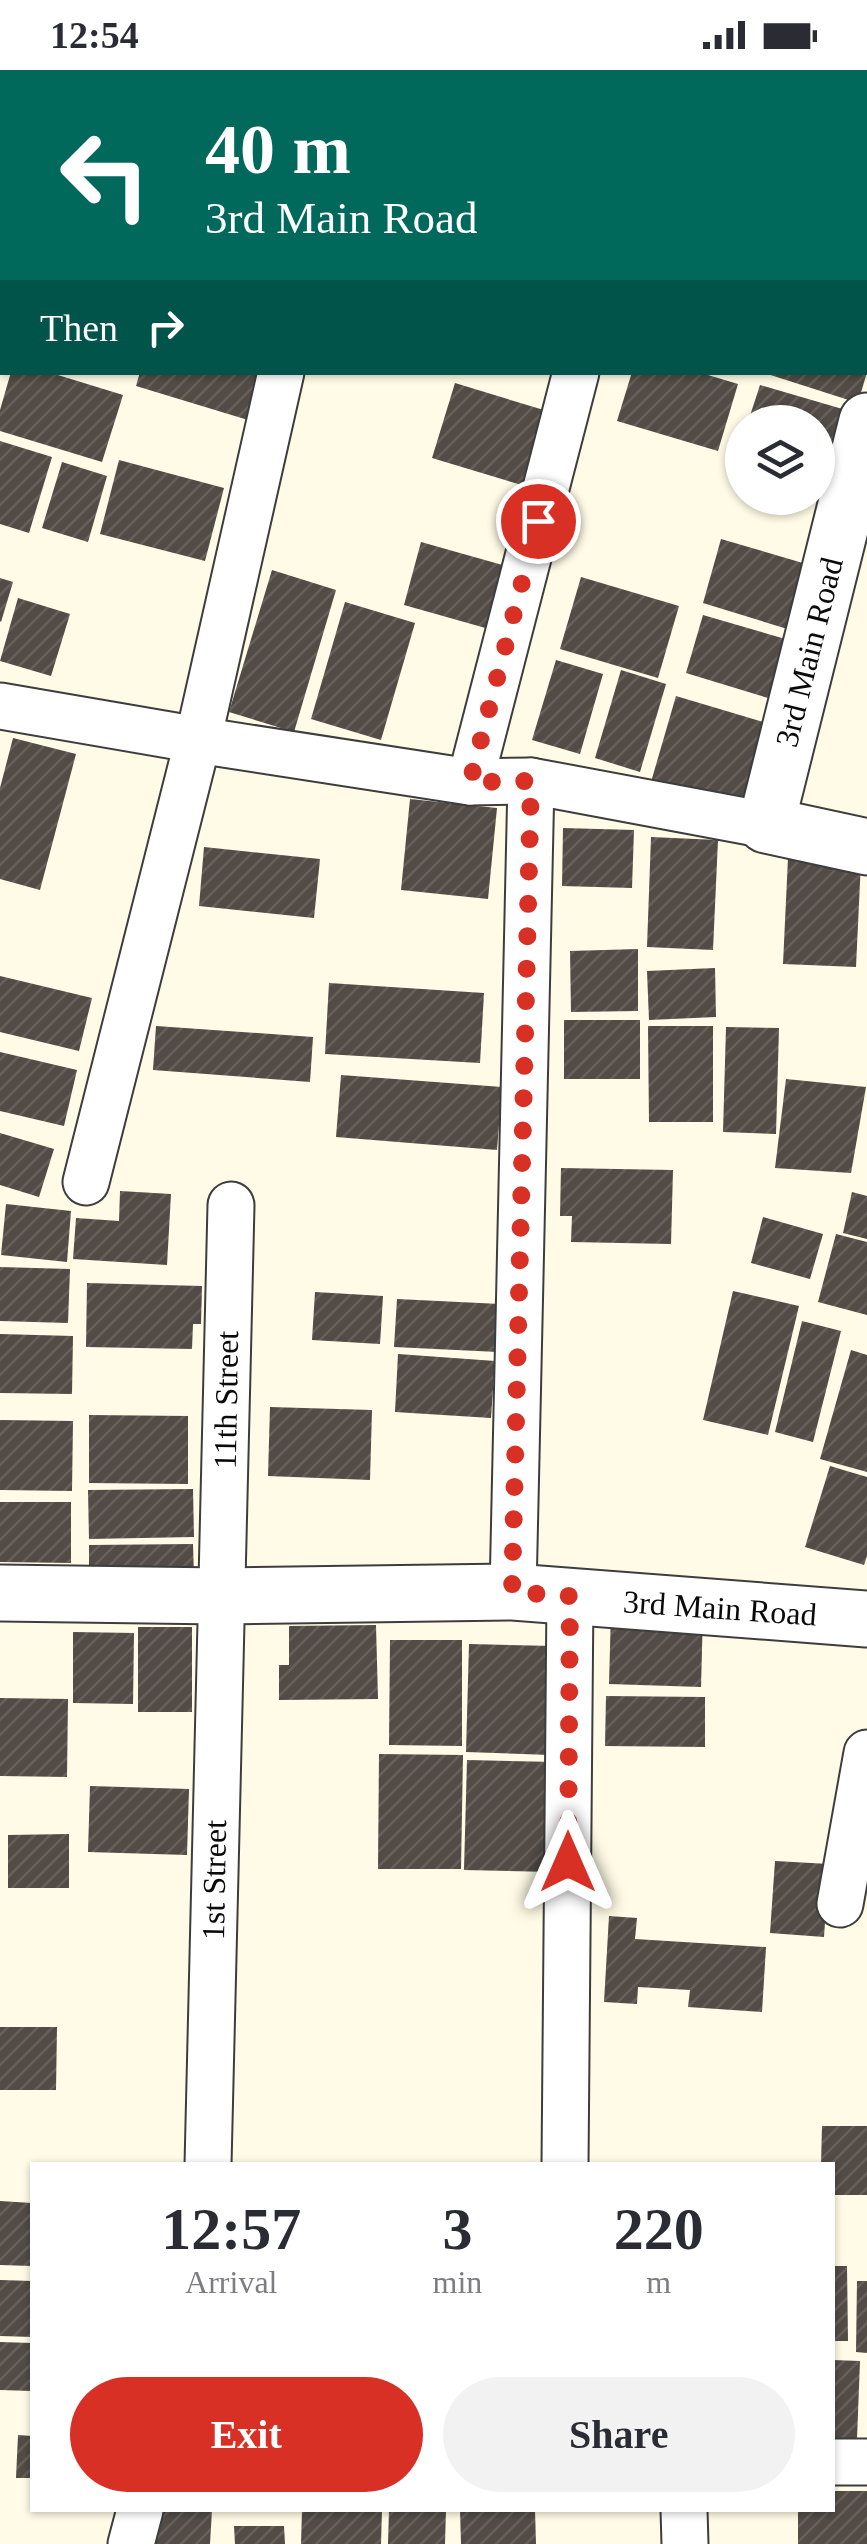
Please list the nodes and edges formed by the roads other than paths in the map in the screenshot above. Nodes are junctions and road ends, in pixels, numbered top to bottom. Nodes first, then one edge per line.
1 (280, 375) edge
2 (575, 375) edge
3 (867, 422) edge
4 (0, 706) edge
5 (198, 740) junction
6 (531, 781) junction
7 (470, 782) junction
8 (766, 825) junction
9 (867, 847) edge
10 (86, 1182) dead end
11 (231, 1205) dead end
12 (512, 1592) junction
13 (0, 1593) edge
14 (221, 1596) junction
15 (570, 1596) junction
16 (867, 1619) edge
17 (867, 1753) edge
18 (840, 1904) dead end
19 (208, 2162) edge
20 (566, 2162) edge
21 (835, 2462) edge
22 (867, 2462) edge
23 (139, 2512) edge
24 (684, 2512) edge
25 (131, 2544) edge
26 (685, 2544) edge

1 - 5 street
2 - 7 street
3 - 8 street, 3rd Main Road
4 - 5 street
5 - 7 street
5 - 10 street
6 - 7 street
6 - 8 street
6 - 12 street
8 - 9 street
11 - 14 street, 11th Street
12 - 14 street, 3rd Main Road
12 - 15 street, 3rd Main Road
13 - 14 street, 3rd Main Road
14 - 19 street, 1st Street
15 - 16 street, 3rd Main Road
15 - 20 street
17 - 18 street
21 - 22 street
23 - 25 street
24 - 26 street

